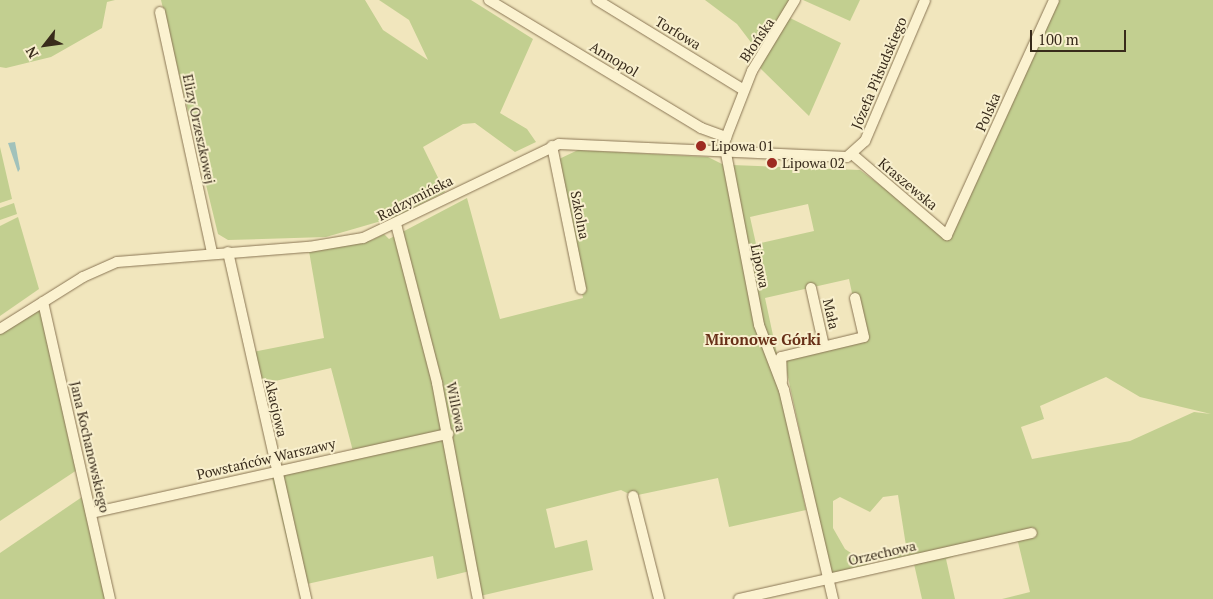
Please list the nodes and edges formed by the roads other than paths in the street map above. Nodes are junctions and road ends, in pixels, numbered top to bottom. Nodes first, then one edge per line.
1 (489, 0) edge
2 (597, 0) edge
3 (795, 0) edge
4 (925, 0) edge
5 (1054, 0) edge
6 (160, 12) dead end
7 (744, 90) junction
8 (726, 137) junction
9 (552, 146) junction
10 (725, 152) junction
11 (852, 154) junction
12 (396, 224) junction
13 (947, 235) joint
14 (228, 252) junction
15 (212, 253) junction
16 (811, 288) dead end
17 (581, 289) dead end
18 (855, 298) dead end
19 (43, 302) junction
20 (0, 329) edge
21 (824, 346) junction
22 (782, 381) junction
23 (448, 434) junction
24 (277, 471) junction
25 (633, 496) dead end
26 (91, 514) junction
27 (1032, 532) dead end
28 (828, 579) junction
29 (110, 599) edge
30 (306, 599) edge
31 (478, 599) edge
32 (659, 599) edge
33 (739, 599) edge
34 (833, 599) edge

1 - 8 street, Annopol
2 - 7 street, Torfowa
3 - 7 street, Błońska
4 - 11 street, Józefa Piłsudskiego
5 - 13 street, Polska
6 - 15 street, Elizy Orzeszkowej
7 - 8 street, Błońska
8 - 10 street, Błońska
9 - 10 street, Radzymińska
9 - 12 street, Radzymińska
9 - 17 street, Szkolna
10 - 11 street, Radzymińska
10 - 22 street, Lipowa
11 - 13 street, Kraszewska
12 - 14 street, Radzymińska
12 - 23 street, Willowa
14 - 15 street, Radzymińska
14 - 24 street, Akacjowa
15 - 19 street, Radzymińska
16 - 21 street, Mała
18 - 21 street, Mała
19 - 20 street, Radzymińska
19 - 26 street, Jana Kochanowskiego
21 - 22 street, Lipowa
22 - 28 street, Lipowa
23 - 24 street, Powstańców Warszawy
23 - 31 street, Willowa
24 - 26 street, Powstańców Warszawy
24 - 30 street, Akacjowa
25 - 32 street
26 - 29 street, Jana Kochanowskiego
27 - 28 street, Orzechowa
28 - 33 street, Orzechowa
28 - 34 street, Lipowa

